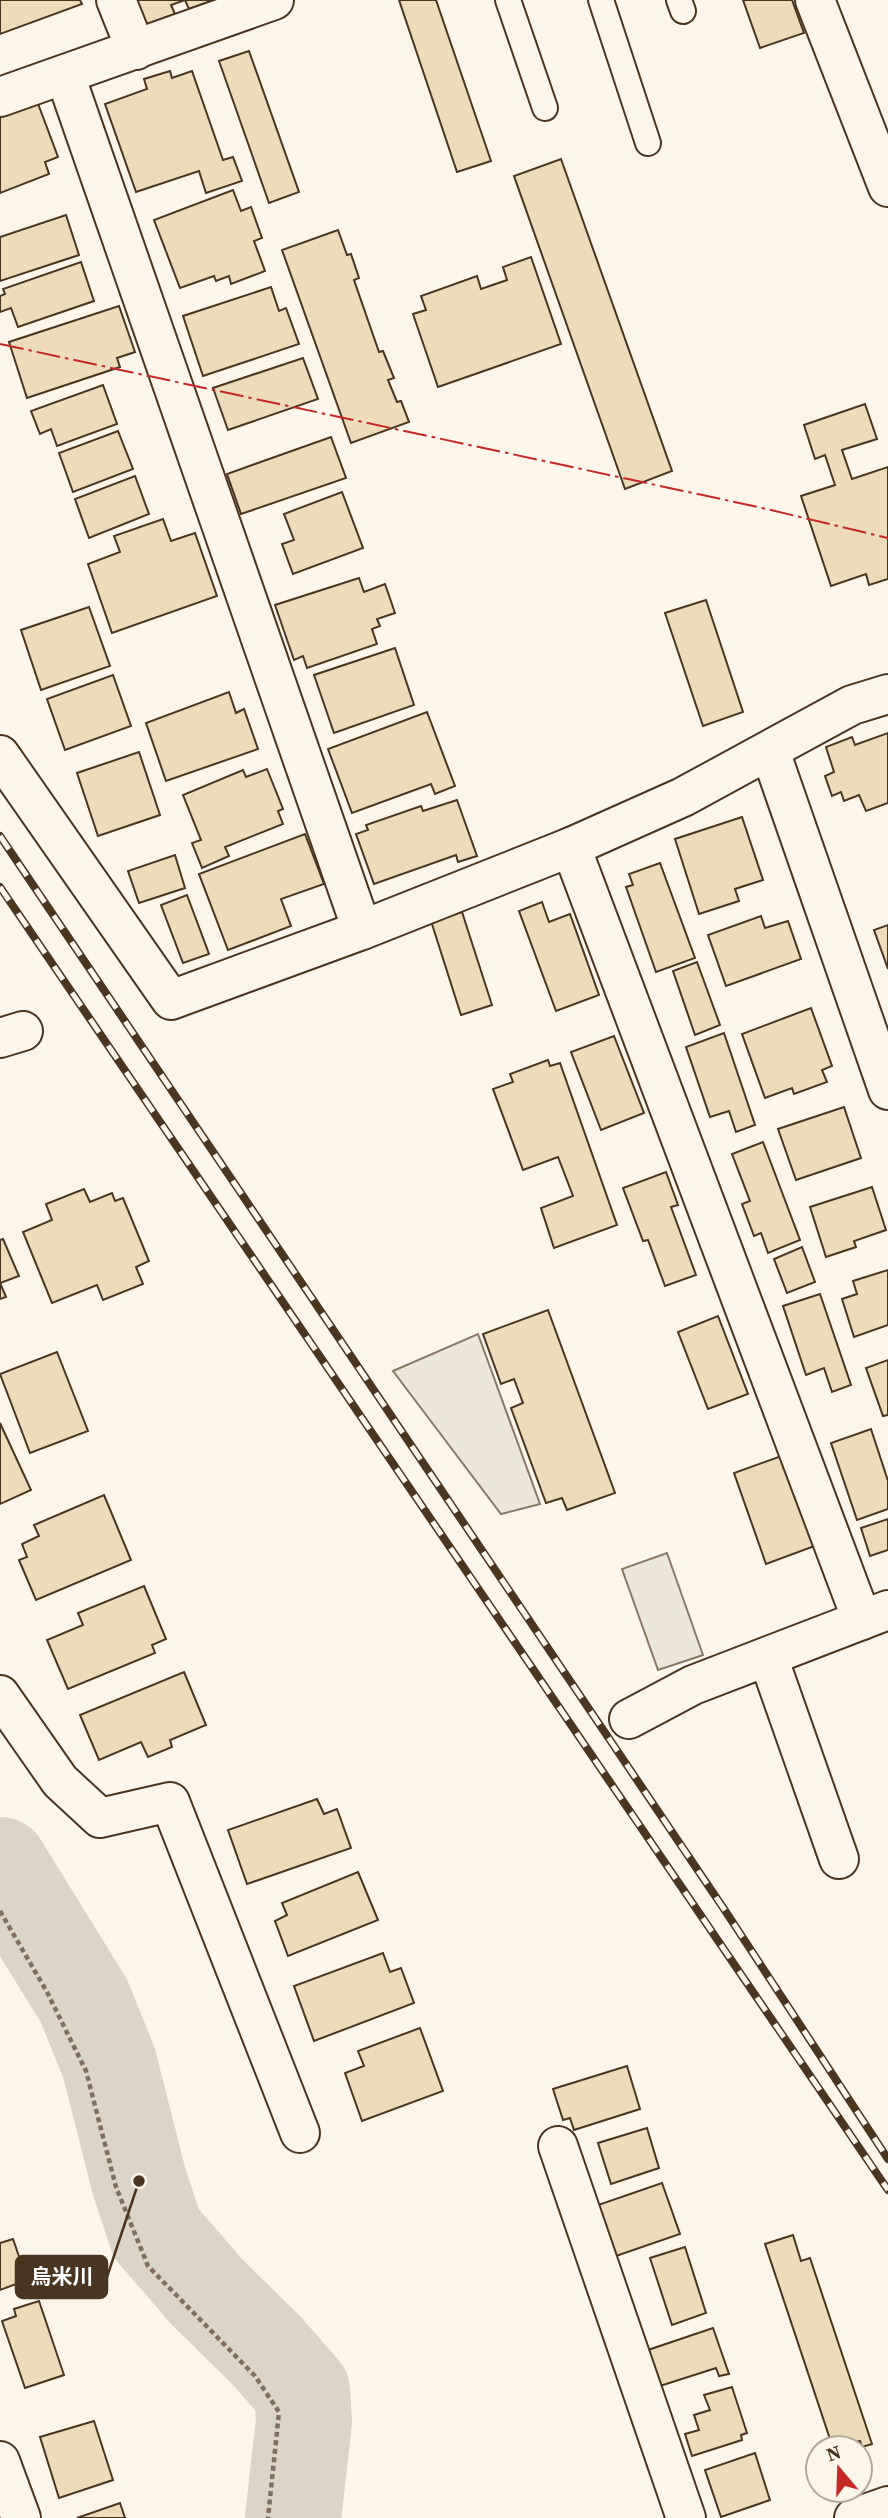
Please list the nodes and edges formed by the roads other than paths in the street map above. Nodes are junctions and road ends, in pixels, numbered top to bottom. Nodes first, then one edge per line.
1 (117, 0) edge
2 (274, 0) edge
3 (508, 0) edge
4 (601, 0) edge
5 (815, 0) edge
6 (136, 50) junction
7 (65, 75) junction
8 (0, 97) edge
9 (545, 108) dead end
10 (648, 143) dead end
11 (888, 187) edge
12 (888, 694) edge
13 (770, 751) junction
14 (0, 755) edge
15 (571, 847) junction
16 (362, 930) junction
17 (888, 1090) edge
18 (881, 1614) edge
19 (768, 1657) junction
20 (0, 1695) edge
21 (629, 1719) dead end
22 (839, 1859) dead end
23 (300, 2133) dead end
24 (558, 2146) dead end
25 (0, 2461) edge
26 (21, 2518) edge
27 (686, 2518) edge

1 - 6 street
2 - 6 street
3 - 9 lane
4 - 10 lane
5 - 11 street
6 - 7 street
7 - 8 street
7 - 16 street
12 - 13 street
13 - 15 street
13 - 17 street
14 - 16 street
15 - 16 street
15 - 18 street
18 - 19 street
19 - 21 street
19 - 22 street
20 - 23 street
24 - 27 street
25 - 26 street

